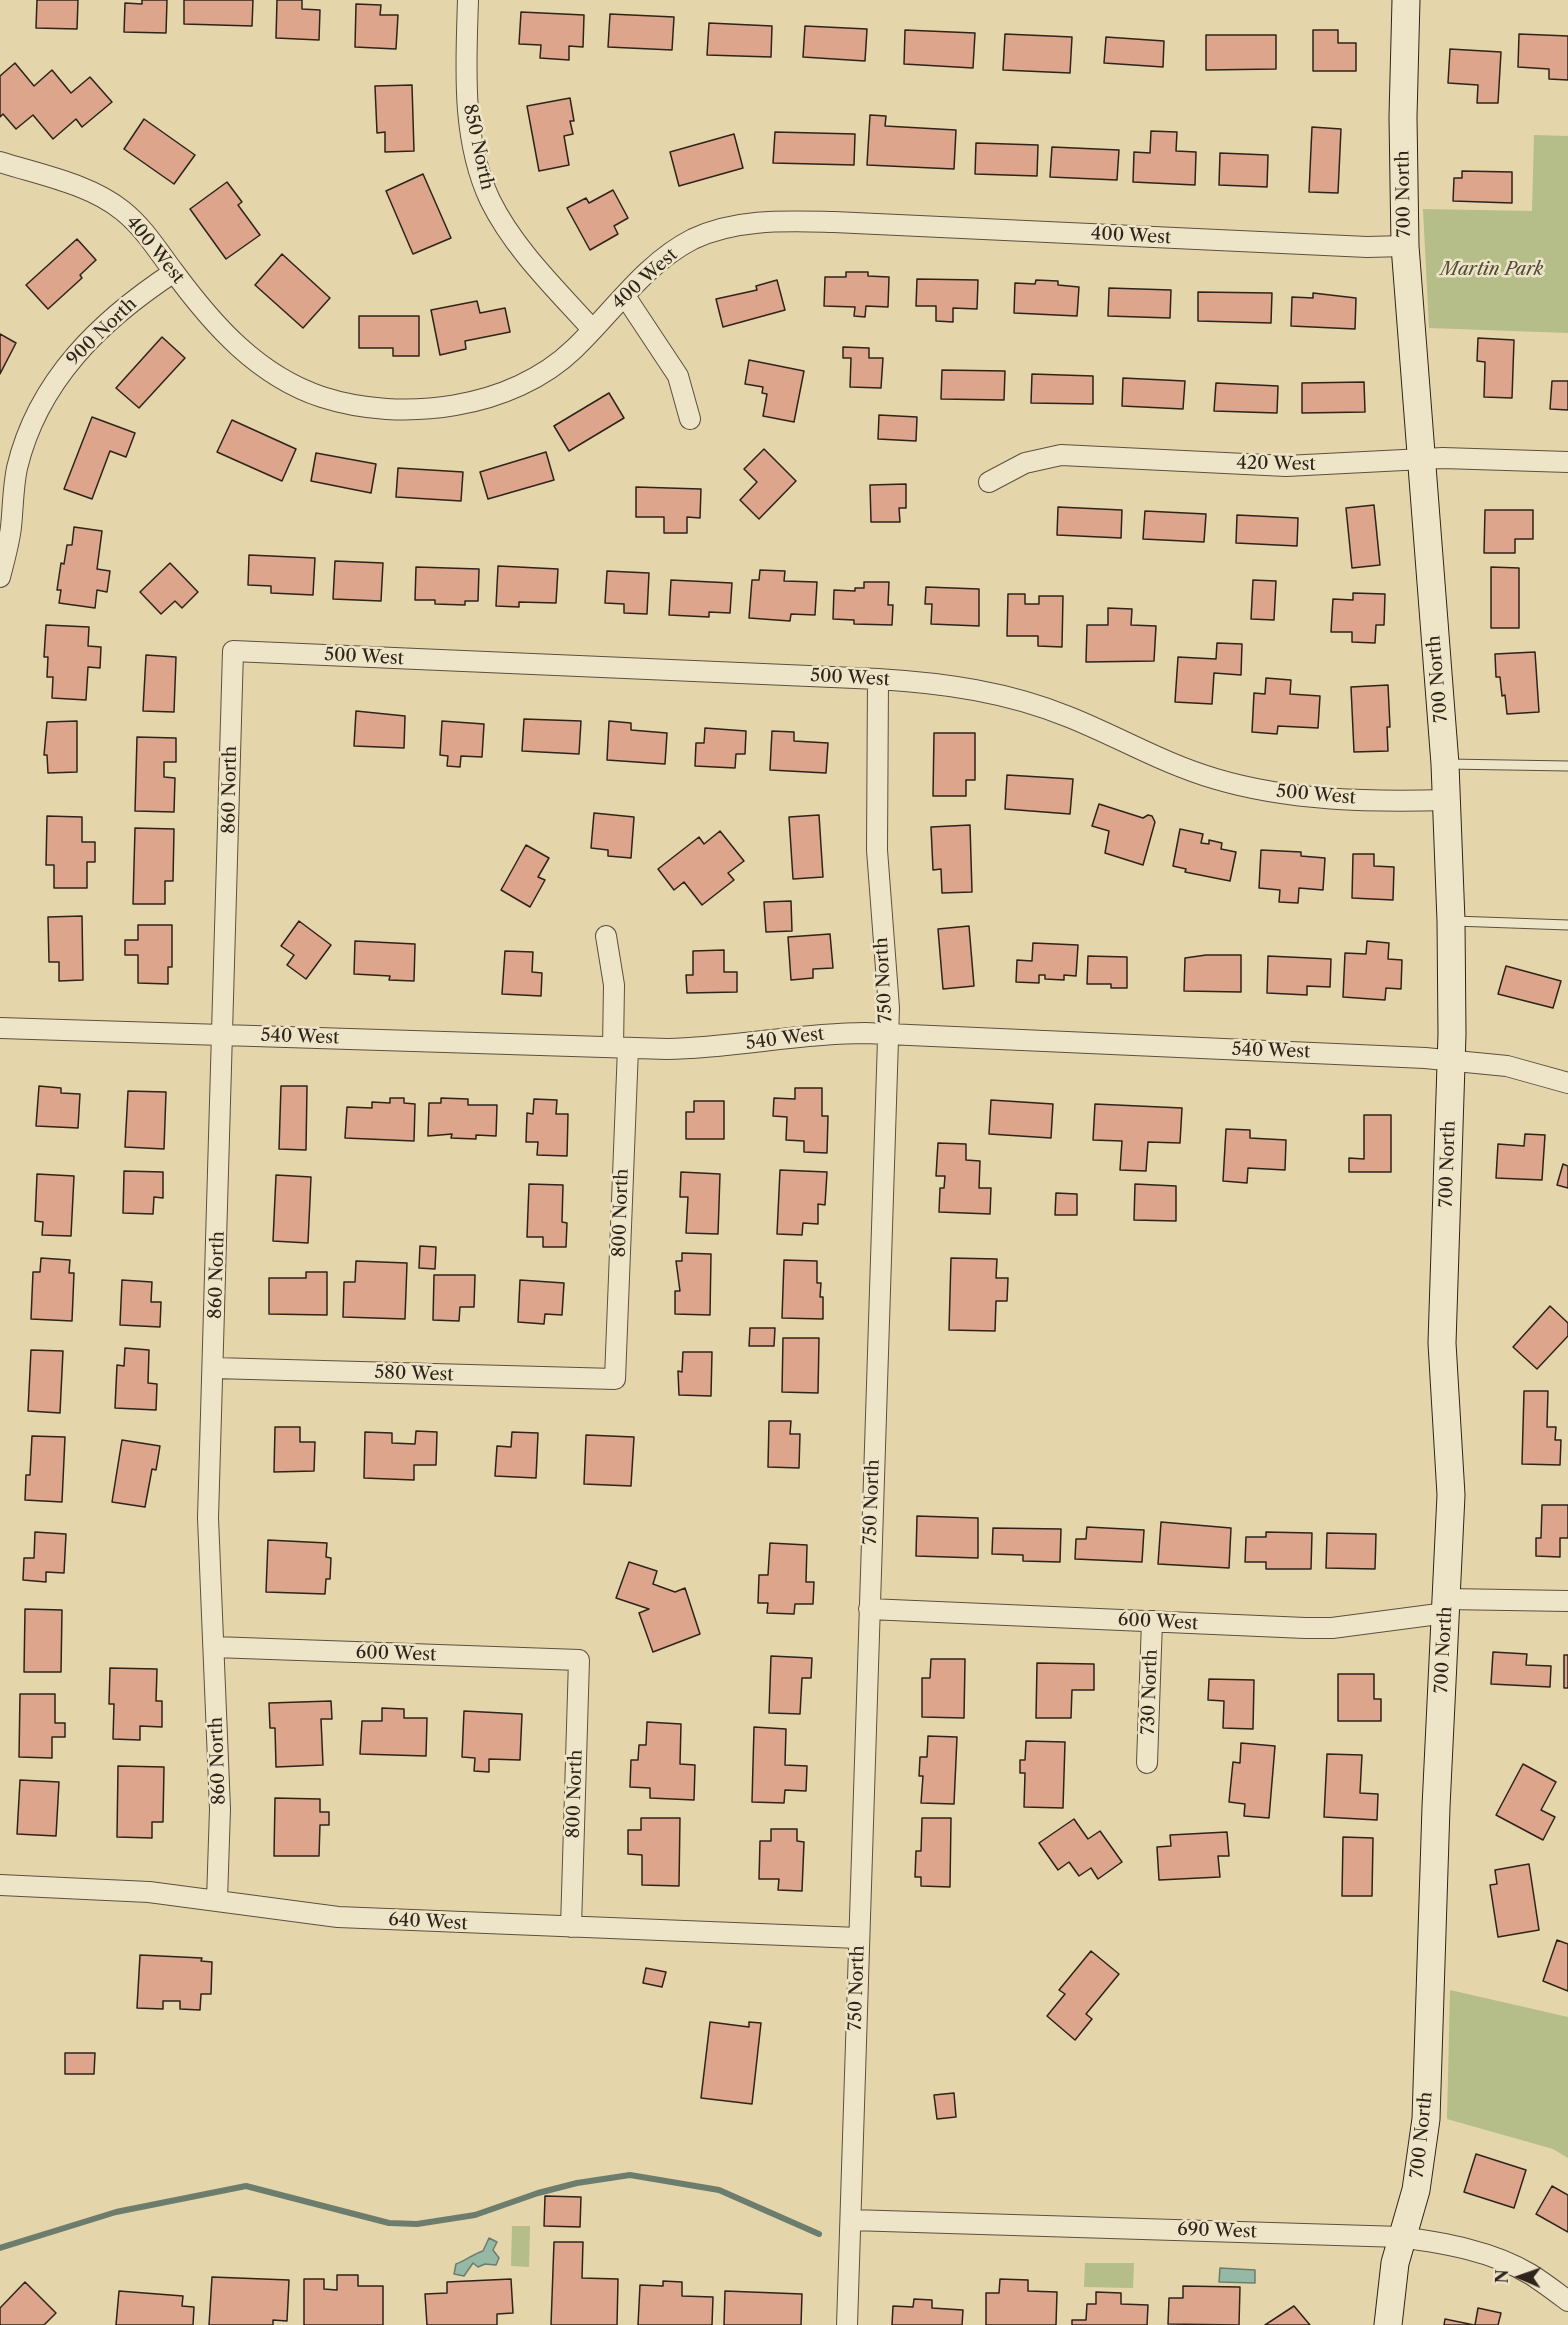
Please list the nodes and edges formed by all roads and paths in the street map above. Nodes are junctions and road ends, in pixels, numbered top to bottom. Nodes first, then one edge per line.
1 (468, 0) edge
2 (1406, 0) edge
3 (0, 162) edge
4 (1405, 246) junction
5 (174, 272) junction
6 (625, 296) junction
7 (592, 329) junction
8 (690, 419) dead end
9 (1420, 459) junction
10 (1568, 462) edge
11 (989, 482) dead end
12 (0, 577) edge
13 (233, 651) joint
14 (878, 680) junction
15 (1445, 764) junction
16 (1568, 766) edge
17 (1447, 800) junction
18 (1452, 921) junction
19 (1568, 925) edge
20 (606, 936) dead end
21 (0, 1028) edge
22 (887, 1034) junction
23 (224, 1035) junction
24 (620, 1047) junction
25 (1451, 1060) junction
26 (1568, 1083) edge
27 (214, 1368) junction
28 (615, 1379) joint
29 (1568, 1601) edge
30 (1446, 1606) junction
31 (869, 1610) junction
32 (1152, 1621) junction
33 (214, 1647) junction
34 (579, 1660) joint
35 (1147, 1763) dead end
36 (0, 1885) edge
37 (217, 1900) junction
38 (571, 1927) junction
39 (858, 1938) junction
40 (851, 2220) junction
41 (1401, 2236) junction
42 (1568, 2301) edge
43 (848, 2325) edge
44 (1388, 2325) edge

1 - 7 street, 850 North
2 - 4 street, 700 North
3 - 5 street, 400 West
4 - 6 street, 400 West
4 - 9 street, 700 North
5 - 7 street, 400 West
5 - 12 street, 900 North
6 - 7 street, 400 West
6 - 8 street
9 - 10 street, 420 West
9 - 11 street, 420 West
9 - 15 street, 700 North
13 - 14 street, 500 West
13 - 23 street, 860 North
14 - 17 street, 500 West
14 - 22 street, 750 North
15 - 16 lane
15 - 17 street, 700 North
17 - 18 street, 700 North
18 - 19 lane
18 - 25 street, 700 North
20 - 24 street, 800 North
21 - 23 street, 540 West
22 - 24 street, 540 West
22 - 25 street, 540 West
22 - 31 street, 750 North
23 - 24 street, 540 West
23 - 27 street, 860 North
24 - 28 street, 800 North
25 - 26 street, 540 West
25 - 30 street, 700 North
27 - 28 street, 580 West
27 - 33 street, 860 North
29 - 30 street, 600 West
30 - 32 street, 600 West
30 - 41 street, 700 North
31 - 32 street, 600 West
31 - 39 street, 750 North
32 - 35 street, 730 North
33 - 34 street, 600 West
33 - 37 street, 860 North
34 - 38 street, 800 North
36 - 37 street, 640 West
37 - 38 street, 640 West
38 - 39 street, 640 West
39 - 40 street, 750 North
40 - 41 street, 690 West
40 - 43 street, 750 North
41 - 42 street, 690 West
41 - 44 street, 700 North

